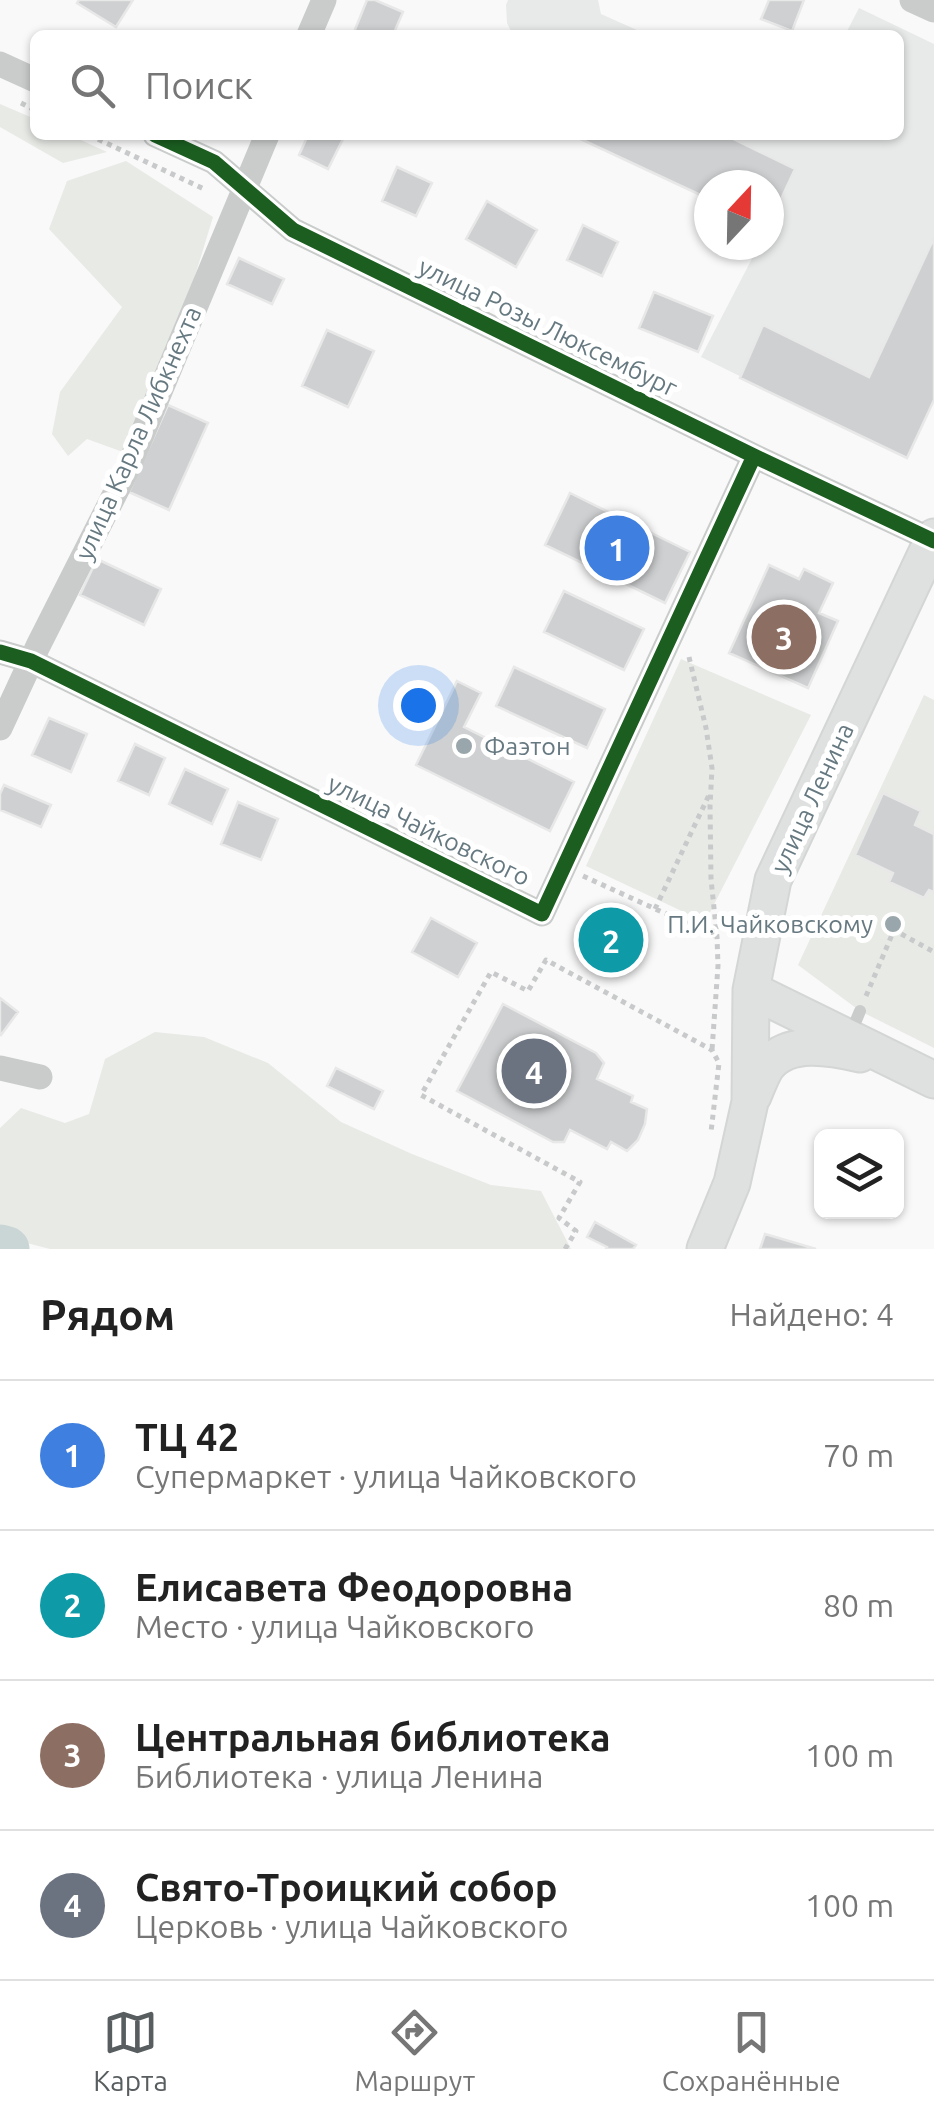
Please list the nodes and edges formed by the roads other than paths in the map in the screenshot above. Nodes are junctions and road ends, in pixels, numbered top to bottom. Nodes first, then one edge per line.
1 (324, 0) edge
2 (912, 0) edge
3 (934, 10) edge
4 (311, 30) edge
5 (0, 64) edge
6 (30, 78) edge
7 (166, 140) edge
8 (265, 140) edge
9 (244, 190) junction
10 (754, 456) junction
11 (933, 540) edge
12 (0, 652) edge
13 (31, 662) junction
14 (0, 728) edge
15 (751, 990) junction
16 (0, 1068) edge
17 (920, 1073) edge
18 (40, 1077) dead end
19 (750, 1102) junction
20 (705, 1249) edge

1 - 4 street
2 - 3 street
5 - 6 street
7 - 9 street, улица Розы Люксембург
8 - 9 street, улица Карла Либкнехта
9 - 10 street, улица Розы Люксембург
9 - 13 street, улица Карла Либкнехта
10 - 11 street, улица Розы Люксембург
10 - 13 street, улица Чайковского
11 - 15 main road, улица Ленина
12 - 13 street, улица Чайковского
13 - 14 street, улица Карла Либкнехта
15 - 17 main road
15 - 19 main road, улица Ленина
16 - 18 street
17 - 19 main road
19 - 20 main road, улица Ленина

